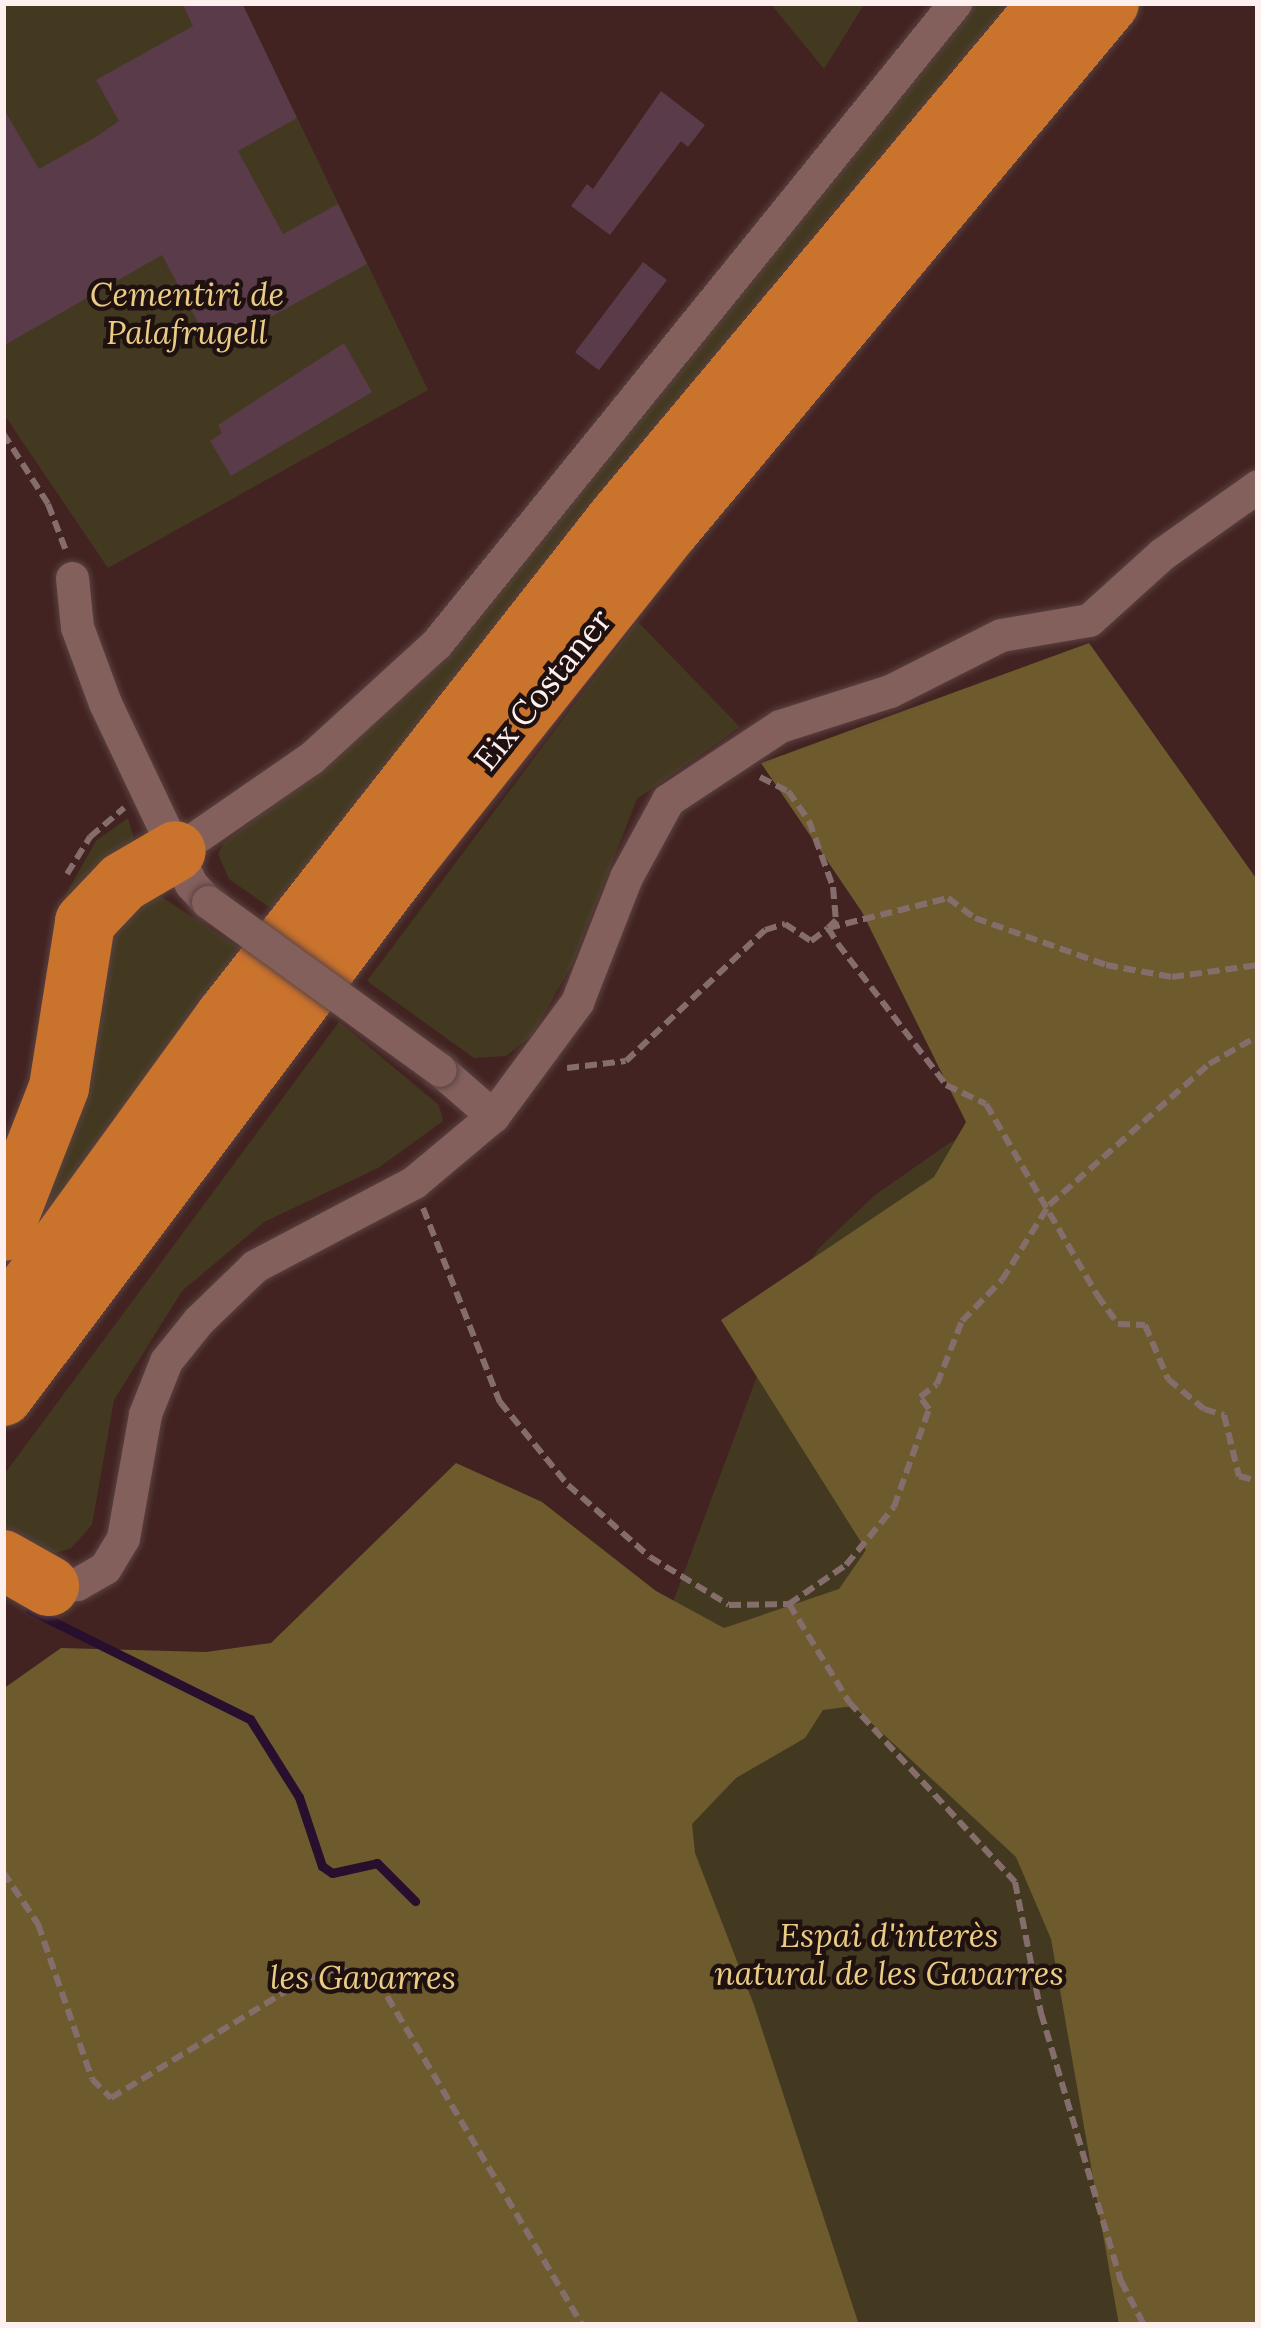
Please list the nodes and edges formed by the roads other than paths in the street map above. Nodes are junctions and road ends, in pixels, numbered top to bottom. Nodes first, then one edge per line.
1 (955, 3) edge
2 (1049, 3) edge
3 (1108, 3) edge
4 (1258, 486) edge
5 (72, 578) road end
6 (572, 655) junction
7 (176, 851) junction
8 (493, 1116) junction
9 (3, 1232) edge
10 (3, 1323) edge
11 (3, 1396) edge
12 (3, 1445) edge
13 (18, 1575) edge

1 - 7 street
2 - 10 highway, Eix Costaner
3 - 6 highway, Eix Costaner
4 - 8 street
5 - 7 street
6 - 11 highway, Eix Costaner
6 - 12 highway
7 - 8 street, bridge
7 - 9 highway
8 - 13 street

